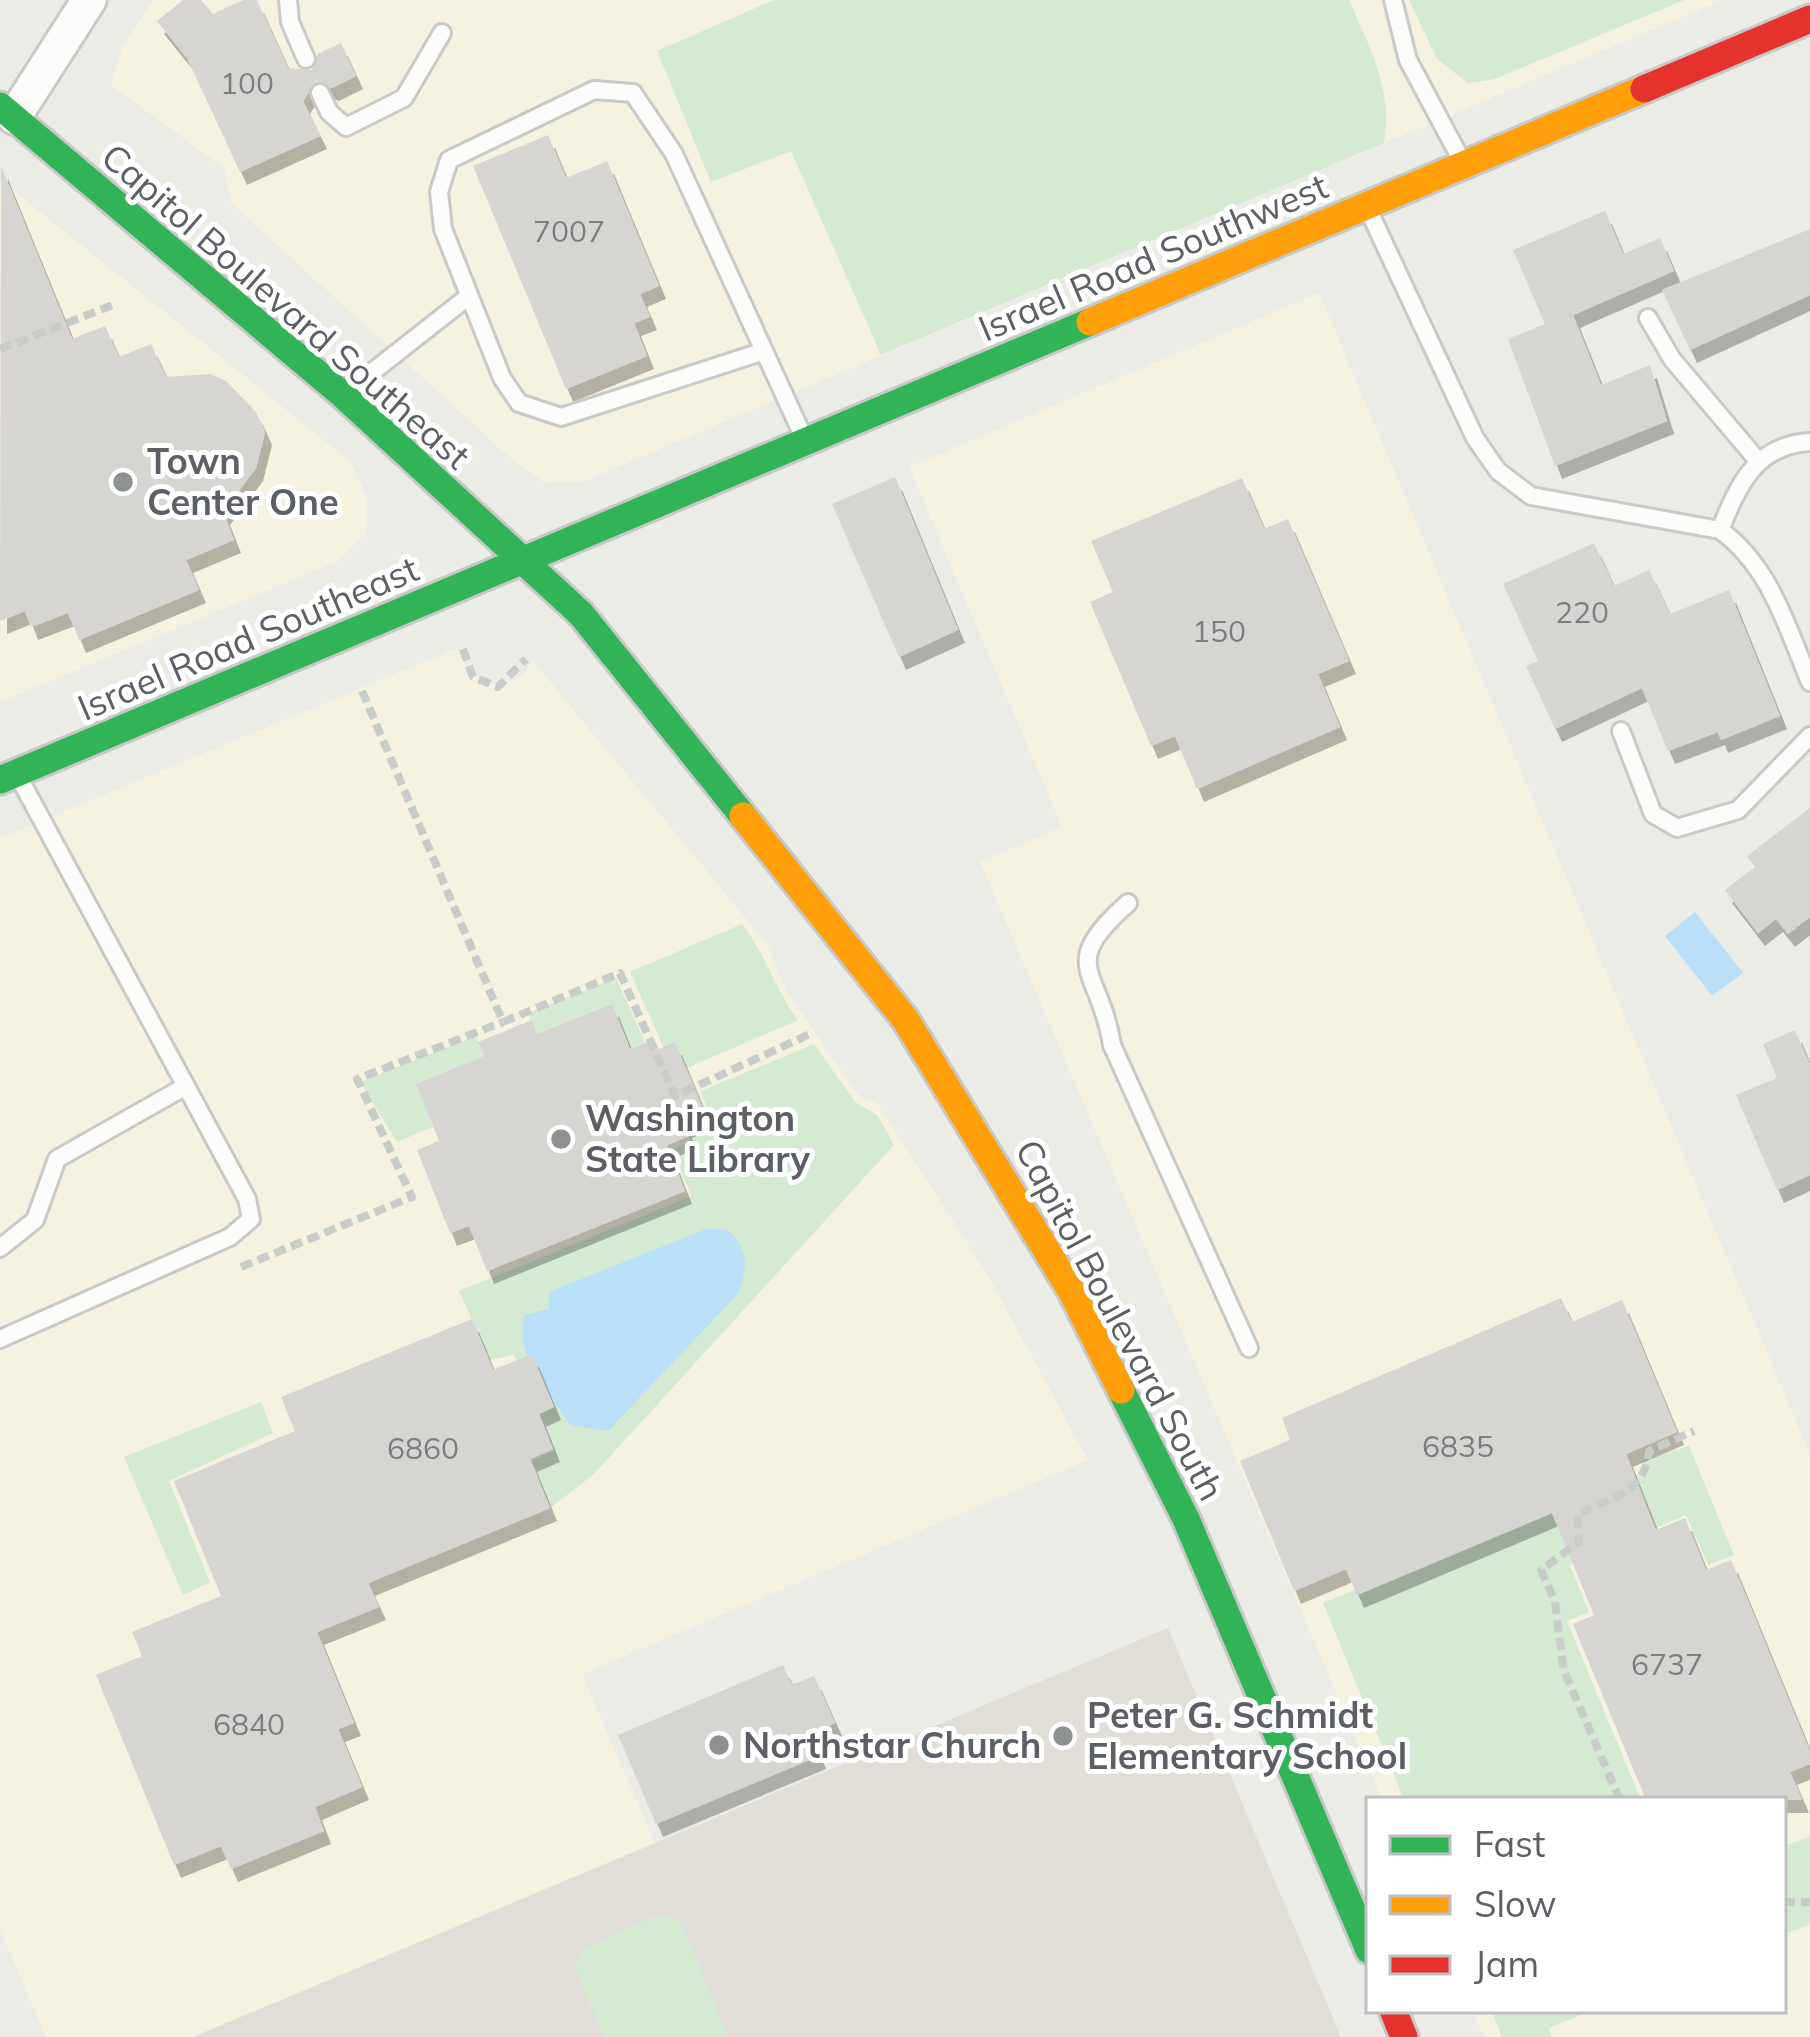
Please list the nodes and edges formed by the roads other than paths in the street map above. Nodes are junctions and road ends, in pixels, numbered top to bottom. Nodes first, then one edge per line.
1 (88, 0) edge
2 (288, 0) edge
3 (1393, 0) edge
4 (1810, 19) edge
5 (442, 33) dead end
6 (306, 59) dead end
7 (320, 93) dead end
8 (7, 111) edge
9 (1464, 165) junction
10 (1367, 206) junction
11 (470, 296) junction
12 (1648, 318) dead end
13 (764, 350) junction
14 (343, 395) junction
15 (806, 442) junction
16 (1810, 442) edge
17 (1760, 462) junction
18 (1720, 530) junction
19 (524, 562) junction
20 (1810, 682) edge
21 (1621, 731) dead end
22 (1810, 736) edge
23 (8, 777) edge
24 (1128, 903) dead end
25 (186, 1086) junction
26 (0, 1248) edge
27 (0, 1339) edge
28 (1249, 1348) dead end
29 (1366, 1943) edge

1 - 8 street
2 - 6 lane
3 - 9 lane
4 - 9 main road, Israel Road Southwest
5 - 7 lane
8 - 14 main road, Capitol Boulevard Southeast
9 - 10 main road, Israel Road Southwest
10 - 15 main road, Israel Road Southwest
10 - 18 lane
11 - 13 lane
11 - 13 lane
11 - 14 lane
12 - 17 lane
13 - 15 lane
14 - 19 main road, Capitol Boulevard Southeast
15 - 19 main road, Israel Road Southwest
16 - 17 lane
17 - 18 lane
18 - 20 lane
19 - 23 main road, Israel Road Southeast
19 - 29 main road, Capitol Boulevard South
21 - 22 lane
23 - 25 lane
24 - 28 lane
25 - 26 lane
25 - 27 lane

